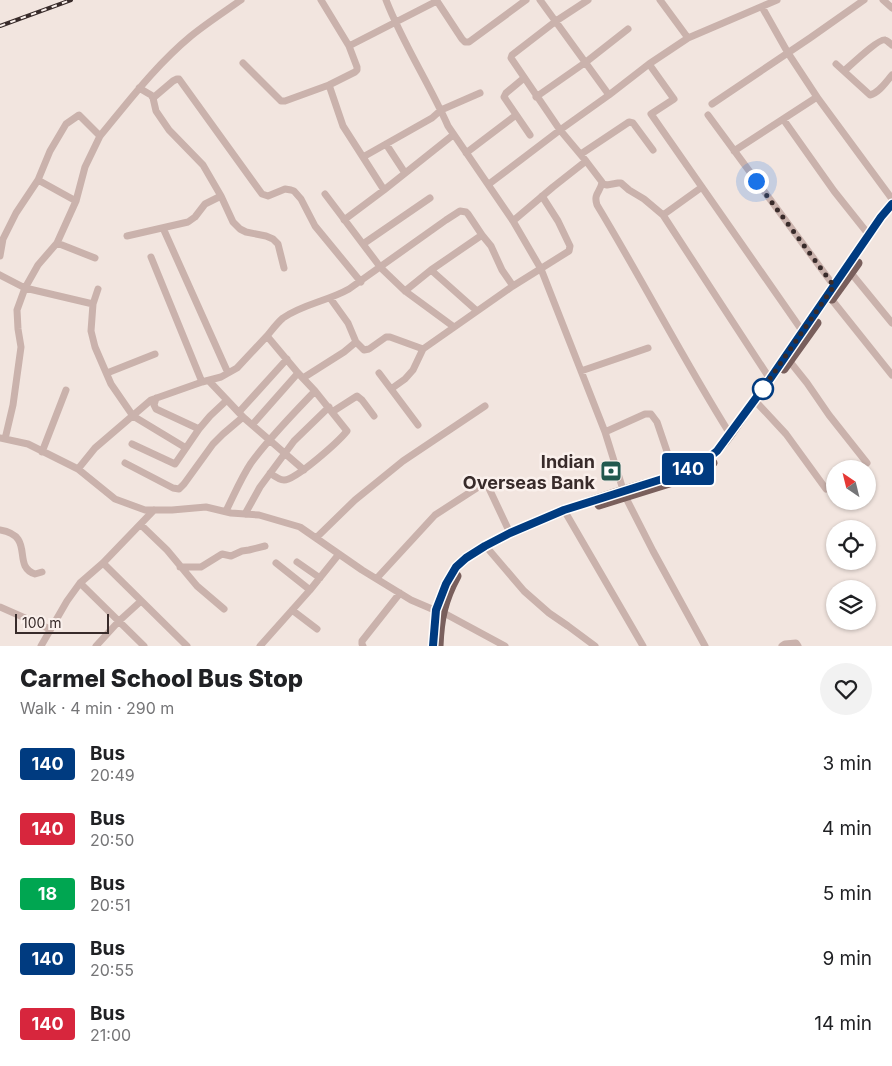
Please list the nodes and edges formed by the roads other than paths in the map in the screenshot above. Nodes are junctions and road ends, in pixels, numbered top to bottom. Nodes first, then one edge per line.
1 (241, 0) edge
2 (321, 0) edge
3 (386, 0) edge
4 (526, 0) edge
5 (540, 0) edge
6 (588, 0) edge
7 (660, 0) edge
8 (777, 0) edge
9 (864, 0) edge
10 (883, 0) edge
11 (762, 7) junction
12 (892, 8) edge
13 (556, 21) junction
14 (394, 22) junction
15 (628, 29) dead end
16 (688, 38) junction
17 (892, 45) edge
18 (349, 46) junction
19 (788, 53) junction
20 (586, 62) junction
21 (243, 63) dead end
22 (649, 64) junction
23 (836, 64) dead end
24 (844, 71) junction
25 (892, 75) edge
26 (524, 78) junction
27 (329, 85) junction
28 (139, 88) junction
29 (480, 93) dead end
30 (609, 95) junction
31 (536, 96) junction
32 (817, 97) junction
33 (153, 98) junction
34 (712, 104) dead end
35 (441, 110) junction
36 (516, 114) junction
37 (708, 115) dead end
38 (783, 119) junction
39 (560, 130) junction
40 (453, 135) junction
41 (100, 136) junction
42 (530, 136) dead end
43 (386, 144) junction
44 (653, 150) dead end
45 (734, 151) junction
46 (466, 153) junction
47 (581, 154) junction
48 (363, 157) junction
49 (586, 161) junction
50 (406, 173) junction
51 (38, 180) junction
52 (489, 184) junction
53 (602, 184) junction
54 (702, 187) junction
55 (384, 190) junction
56 (325, 194) dead end
57 (221, 196) junction
58 (542, 196) junction
59 (430, 198) dead end
60 (892, 199) edge
61 (76, 202) junction
62 (892, 204) edge
63 (892, 213) edge
64 (663, 215) junction
65 (344, 220) junction
66 (513, 221) junction
67 (163, 228) junction
68 (869, 234) junction
69 (482, 235) junction
70 (127, 236) dead end
71 (57, 243) junction
72 (364, 244) junction
73 (0, 256) edge
74 (151, 257) dead end
75 (95, 258) dead end
76 (284, 268) dead end
77 (381, 268) junction
78 (540, 269) junction
79 (431, 270) junction
80 (850, 273) junction
81 (0, 275) edge
82 (360, 282) junction
83 (513, 286) junction
84 (834, 286) junction
85 (25, 288) junction
86 (98, 289) dead end
87 (406, 291) junction
88 (330, 298) junction
89 (832, 300) junction
90 (93, 304) junction
91 (477, 311) junction
92 (892, 323) edge
93 (454, 328) junction
94 (803, 332) junction
95 (267, 336) junction
96 (356, 342) junction
97 (648, 348) dead end
98 (423, 349) junction
99 (155, 354) dead end
100 (787, 358) junction
101 (287, 359) junction
102 (581, 370) junction
103 (379, 372) dead end
104 (107, 373) junction
105 (228, 373) junction
106 (892, 375) edge
107 (300, 376) junction
108 (770, 379) junction
109 (205, 381) junction
110 (392, 389) junction
111 (66, 390) dead end
112 (315, 390) junction
113 (156, 398) junction
114 (227, 400) junction
115 (758, 404) junction
116 (485, 406) dead end
117 (330, 410) junction
118 (241, 414) junction
119 (133, 416) junction
120 (374, 416) dead end
121 (252, 425) junction
122 (418, 425) dead end
123 (198, 429) junction
124 (605, 432) junction
125 (730, 434) junction
126 (3, 439) edge
127 (269, 440) junction
128 (132, 444) dead end
129 (186, 448) junction
130 (42, 452) junction
131 (285, 454) junction
132 (865, 460) edge
133 (125, 463) dead end
134 (78, 469) junction
135 (304, 470) junction
136 (270, 473) junction
137 (675, 475) junction
138 (826, 489) dead end
139 (624, 493) junction
140 (154, 510) junction
141 (226, 511) junction
142 (566, 512) junction
143 (244, 514) junction
144 (141, 525) junction
145 (0, 530) edge
146 (510, 533) junction
147 (316, 538) junction
148 (265, 546) dead end
149 (489, 550) junction
150 (340, 554) junction
151 (297, 562) dead end
152 (103, 563) junction
153 (276, 563) dead end
154 (180, 567) junction
155 (42, 572) dead end
156 (320, 578) junction
157 (377, 578) junction
158 (80, 584) junction
159 (310, 590) junction
160 (400, 593) junction
161 (141, 600) junction
162 (0, 607) edge
163 (224, 609) dead end
164 (292, 610) junction
165 (439, 611) junction
166 (119, 620) junction
167 (50, 629) junction
168 (317, 629) dead end
169 (184, 645) edge
170 (41, 646) edge
171 (96, 646) edge
172 (144, 646) edge
173 (260, 646) edge
174 (363, 646) edge
175 (433, 646) edge
176 (439, 646) edge
177 (505, 646) edge
178 (595, 646) edge
179 (643, 646) edge
180 (705, 646) edge
181 (782, 646) edge
182 (798, 646) edge

1 - 28 street
2 - 18 street
3 - 14 street
4 - 14 street
5 - 13 street
6 - 13 street
7 - 16 street
8 - 11 street
9 - 19 street
10 - 12 street
11 - 16 street
11 - 19 street
13 - 20 street
13 - 26 street
14 - 18 street
14 - 35 street
15 - 20 street
16 - 22 street
17 - 24 street
18 - 27 street
19 - 32 street
19 - 34 street
20 - 30 street
20 - 31 street
21 - 27 street
22 - 30 street
22 - 54 street
23 - 24 street
24 - 25 street
26 - 31 street
26 - 36 street
27 - 48 street
28 - 33 street
28 - 41 street
29 - 35 street
30 - 39 street
31 - 39 street
32 - 38 street
32 - 60 street
33 - 57 street
33 - 82 street
35 - 40 street
35 - 43 street
36 - 42 street
36 - 46 street
37 - 45 street
38 - 45 street
38 - 68 street
39 - 47 street
39 - 52 street
40 - 46 street
40 - 50 street
41 - 51 street
41 - 61 street
43 - 48 street
43 - 50 street
44 - 47 street
45 - 84 street
46 - 52 street
47 - 49 street
48 - 55 street
49 - 53 street
49 - 58 street
50 - 55 street
51 - 61 street
51 - 73 street
52 - 66 street
53 - 64 street
53 - 125 street
54 - 64 street
54 - 94 street
55 - 65 street
56 - 65 street
57 - 67 street
57 - 76 street
58 - 66 street
58 - 78 street
59 - 72 street
61 - 71 street
62 - 68 main road
63 - 80 main road
64 - 108 street
65 - 72 street
66 - 78 street
67 - 70 street
67 - 105 street
68 - 84 main road
69 - 77 street
69 - 79 street
69 - 83 street
71 - 75 street
71 - 85 street
72 - 77 street
74 - 109 street
77 - 82 street
77 - 87 street
78 - 83 street
78 - 102 street
79 - 87 street
79 - 91 street
80 - 89 main road
80 - 92 street
81 - 85 street
82 - 88 street
83 - 91 street
84 - 94 main road
85 - 90 street
85 - 126 street
86 - 90 street
87 - 93 street
88 - 95 street
88 - 96 street
89 - 100 main road
89 - 106 street
90 - 104 street
91 - 93 street
93 - 98 street
94 - 100 main road
95 - 101 street
95 - 105 street
96 - 98 street
96 - 107 street
97 - 102 street
98 - 110 street
99 - 104 street
100 - 108 main road
100 - 115 main road
100 - 132 street
101 - 107 street
101 - 118 street
102 - 124 street
103 - 110 street
104 - 119 street
105 - 109 street
107 - 112 street
107 - 121 street
108 - 125 main road
109 - 113 street
109 - 114 street
110 - 122 street
111 - 130 street
112 - 117 street
112 - 127 street
113 - 119 street
113 - 123 street
114 - 118 street
114 - 123 street
115 - 138 street
115 - 139 main road
116 - 147 street
117 - 120 street
117 - 131 street
117 - 135 street
118 - 121 street
118 - 133 street
119 - 129 street
119 - 134 street
121 - 127 street
123 - 129 street
124 - 137 street
124 - 139 street
125 - 137 main road
126 - 130 street
127 - 131 street
127 - 141 street
128 - 129 street
130 - 134 street
131 - 135 street
131 - 136 street
134 - 140 street
135 - 136 street
136 - 143 street
137 - 139 main road
139 - 142 main road
139 - 180 street
140 - 141 street
140 - 144 street
141 - 143 street
142 - 146 main road
142 - 149 main road
142 - 179 street
143 - 147 street
144 - 152 street
144 - 154 street
145 - 155 street
146 - 157 street
146 - 165 main road
147 - 150 street
148 - 154 street
149 - 165 main road
149 - 178 street
150 - 156 street
150 - 157 street
151 - 156 street
152 - 158 street
152 - 161 street
153 - 159 street
154 - 163 street
156 - 159 street
157 - 160 street
158 - 166 street
158 - 167 street
159 - 164 street
160 - 165 street
160 - 174 street
161 - 166 street
161 - 169 street
162 - 167 street
164 - 168 street
164 - 173 street
165 - 175 main road
165 - 176 main road
165 - 177 street
166 - 171 street
166 - 172 street
167 - 170 street
181 - 182 street

